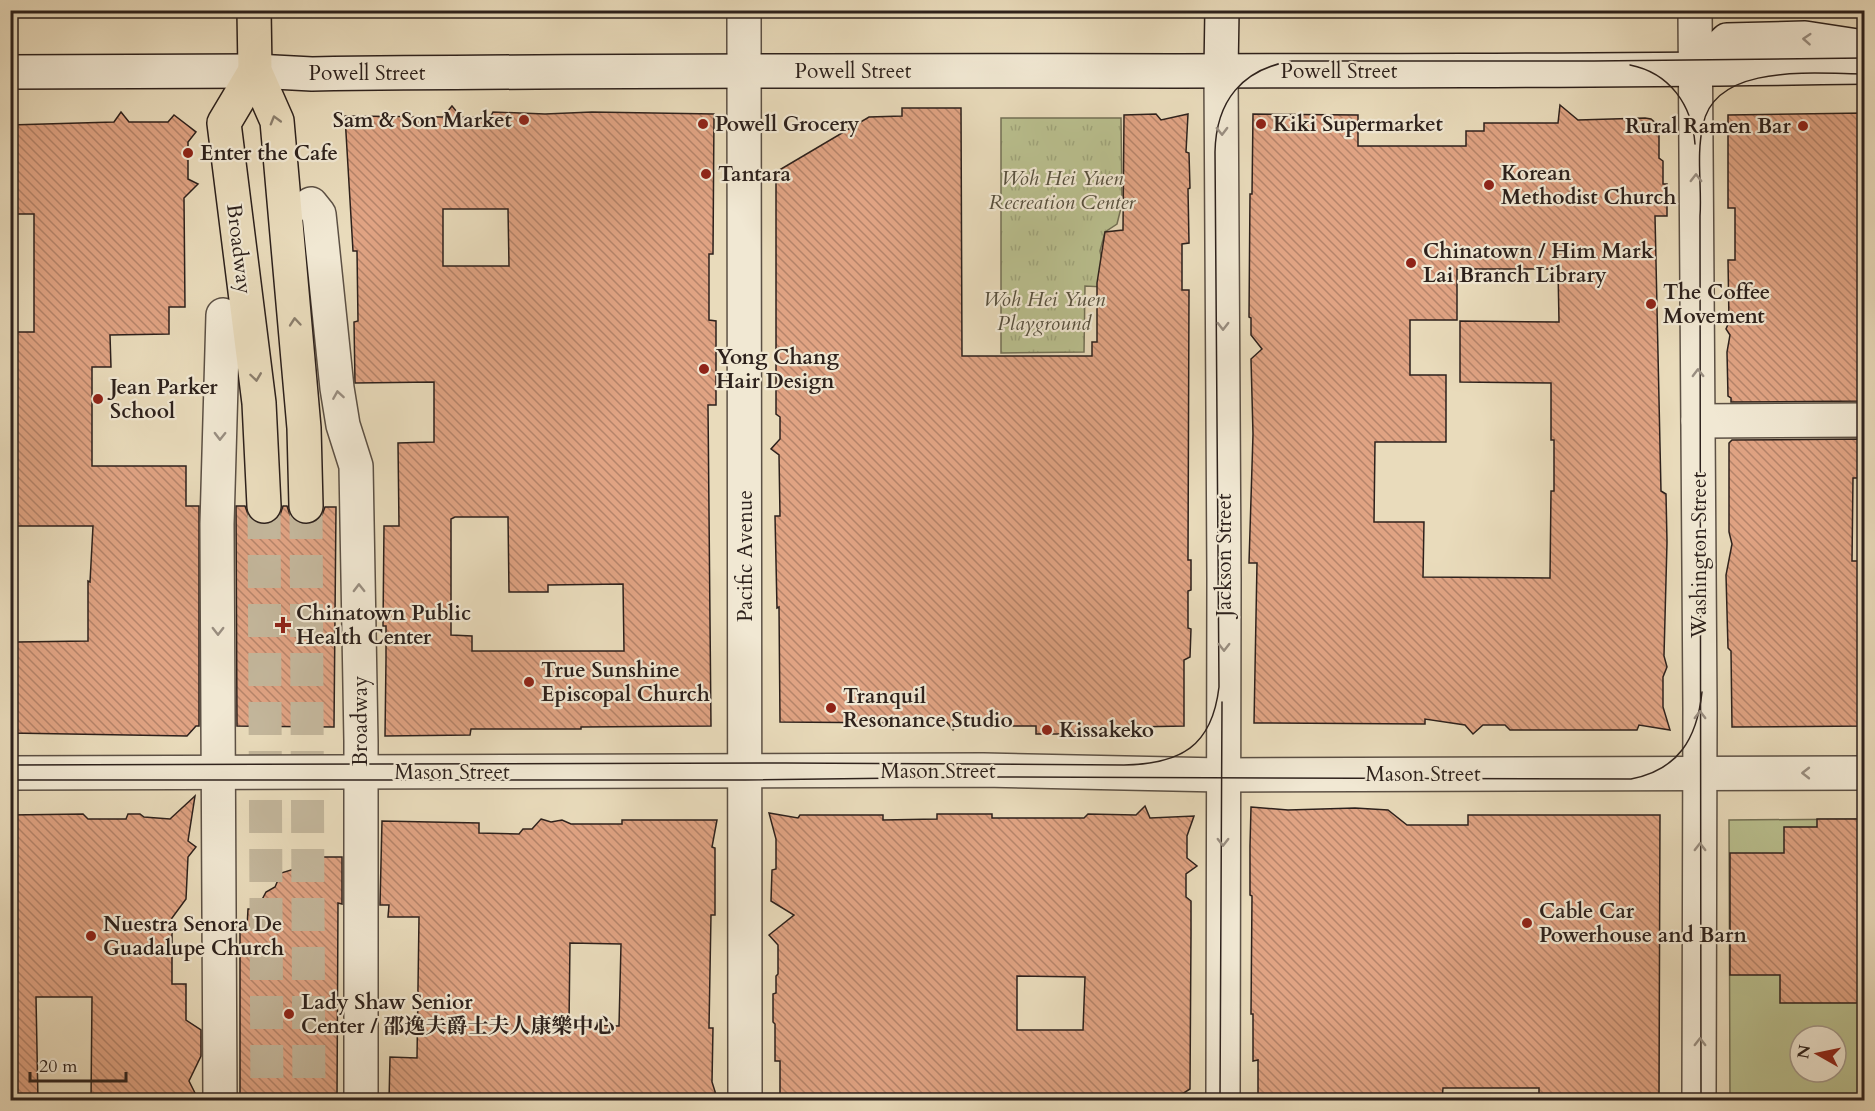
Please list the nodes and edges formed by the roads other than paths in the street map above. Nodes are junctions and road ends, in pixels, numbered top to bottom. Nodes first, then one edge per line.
1 (254, 10) edge
2 (744, 10) edge
3 (1222, 10) edge
4 (1695, 10) edge
5 (1864, 47) edge
6 (1864, 67) edge
7 (1696, 70) junction
8 (255, 71) junction
9 (10, 72) edge
10 (745, 72) junction
11 (1221, 72) junction
12 (298, 201) junction
13 (243, 278) junction
14 (223, 315) joint
15 (1864, 420) edge
16 (1698, 421) junction
17 (264, 506) tunnel mouth
18 (306, 506) tunnel mouth
19 (219, 772) junction
20 (361, 772) junction
21 (745, 772) junction
22 (10, 773) edge
23 (1700, 773) junction
24 (1864, 773) edge
25 (1223, 775) junction
26 (220, 1101) edge
27 (362, 1101) edge
28 (745, 1101) edge
29 (1223, 1101) edge
30 (1699, 1101) edge

1 - 8 main road, Broadway
2 - 10 street, Pacific Avenue
3 - 11 street, Jackson Street
4 - 7 street, Washington Street
5 -> 7 street
6 - 7 street, Powell Street
7 - 11 street, Powell Street
16 -> 7 street, Washington Street
8 - 9 street, Powell Street
8 - 10 street, Powell Street
12 -> 8 main road, Broadway
8 - 13 main road, Broadway
10 - 11 street, Powell Street
10 - 21 street, Pacific Avenue
11 -> 25 street, Jackson Street
18 -> 12 main road, Broadway
20 -> 12 street, Broadway
13 - 14 main road
13 -> 17 main road, Broadway
14 -> 19 street, Broadway
15 - 16 street
23 -> 16 street, Washington Street
19 - 20 street, Mason Street
19 - 22 street, Mason Street
19 - 26 street, Broadway
20 - 21 street, Mason Street
20 - 27 street, Broadway
21 - 25 street, Mason Street
21 - 28 street, Pacific Avenue
24 -> 23 street, Mason Street
23 - 25 street, Mason Street
30 -> 23 street, Washington Street
25 -> 29 street, Jackson Street

